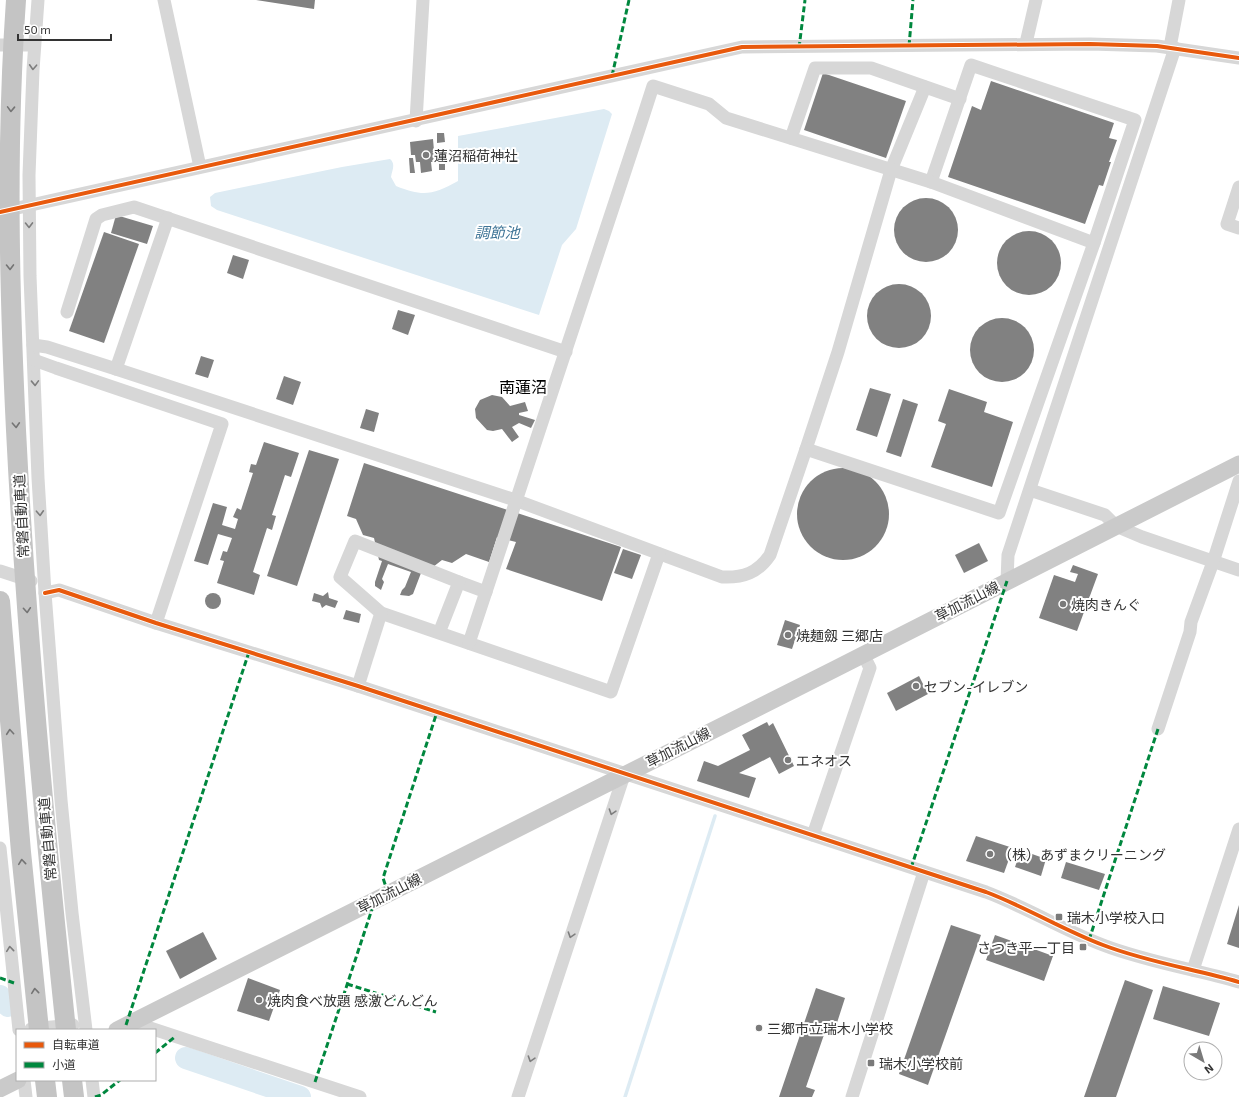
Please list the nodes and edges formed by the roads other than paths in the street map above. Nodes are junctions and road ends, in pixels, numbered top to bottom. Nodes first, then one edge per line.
1 (16, 0) edge
2 (38, 0) edge
3 (164, 0) edge
4 (423, 0) edge
5 (1036, 0) edge
6 (1179, 0) edge
7 (1026, 43) junction
8 (0, 45) edge
9 (34, 45) junction
10 (1173, 48) junction
11 (1239, 58) edge
12 (925, 87) junction
13 (960, 99) junction
14 (416, 120) junction
15 (791, 138) junction
16 (200, 167) junction
17 (891, 170) junction
18 (931, 182) junction
19 (1239, 187) edge
20 (29, 205) junction
21 (0, 212) edge
22 (168, 218) junction
23 (1239, 228) edge
24 (1094, 243) junction
25 (67, 312) dead end
26 (33, 345) junction
27 (566, 352) junction
28 (34, 360) junction
29 (116, 369) junction
30 (806, 449) junction
31 (1239, 464) edge
32 (1239, 481) edge
33 (1030, 490) junction
34 (515, 500) junction
35 (1116, 526) junction
36 (659, 554) junction
37 (1213, 562) junction
38 (1239, 570) edge
39 (0, 571) edge
40 (459, 582) junction
41 (1007, 582) junction
42 (45, 589) junction
43 (486, 592) junction
44 (0, 601) edge
45 (381, 613) junction
46 (156, 623) junction
47 (439, 633) junction
48 (469, 643) junction
49 (863, 654) junction
50 (358, 686) junction
51 (1158, 729) dead end
52 (625, 774) junction
53 (1239, 829) edge
54 (812, 835) junction
55 (0, 848) edge
56 (924, 872) junction
57 (1193, 970) junction
58 (1239, 982) edge
59 (132, 1022) junction
60 (86, 1027) edge
61 (19, 1029) edge
62 (39, 1029) edge
63 (45, 1029) edge
64 (66, 1029) edge
65 (119, 1029) edge
66 (153, 1029) edge
67 (156, 1030) edge
68 (16, 1081) edge
69 (24, 1081) edge
70 (45, 1081) edge
71 (72, 1081) edge
72 (92, 1081) edge
73 (0, 1089) edge
74 (26, 1097) edge
75 (47, 1097) edge
76 (74, 1097) edge
77 (94, 1097) edge
78 (360, 1097) edge
79 (518, 1097) edge
80 (852, 1097) edge

1 -> 64 highway, 常磐自動車道, bridge
2 - 9 street
3 - 16 street
4 - 14 street
5 - 7 street
6 - 10 street
7 - 10 street
7 - 14 street
8 - 9 street
9 -> 20 street
10 - 11 street
10 - 33 street
12 - 13 street
12 - 15 street
12 - 17 street
13 - 18 street
13 - 24 street
14 - 16 street
15 - 17 street
15 - 27 street
16 - 20 street
17 - 18 street
17 - 30 street
18 - 24 street
19 - 23 street
20 - 21 street
20 -> 26 street
22 - 25 street
22 - 27 street
22 - 29 street
24 - 30 street
26 - 28 street
26 - 29 street
27 - 34 street
28 -> 42 street
28 - 46 street
29 - 34 street
30 - 36 street
31 - 35 main road, 草加流山線
32 - 37 street
33 - 35 street
33 - 41 street
34 - 36 street
34 - 43 street
35 - 37 street
35 - 41 main road, 草加流山線
36 - 48 street
37 - 38 street
37 - 51 street
39 - 42 street
40 - 43 street
40 - 45 street
40 - 47 street
41 - 49 main road, 草加流山線
42 - 46 street
42 - 60 street
43 - 48 street
62 -> 44 highway, 常磐自動車道, bridge
45 - 47 street
45 - 50 street
46 - 50 street
47 - 48 street
49 - 52 main road, 草加流山線
49 - 54 street
50 - 52 street
52 - 54 street
52 - 59 main road, 草加流山線
52 -> 79 street
53 - 57 street
54 - 56 street
61 -> 55 street
56 - 57 street
56 - 80 street
57 - 58 street
59 - 65 main road, 草加流山線
59 - 66 street
60 - 63 street
67 - 78 street
68 - 73 main road
69 - 74 street
70 - 75 highway
71 - 76 highway
72 - 77 street

